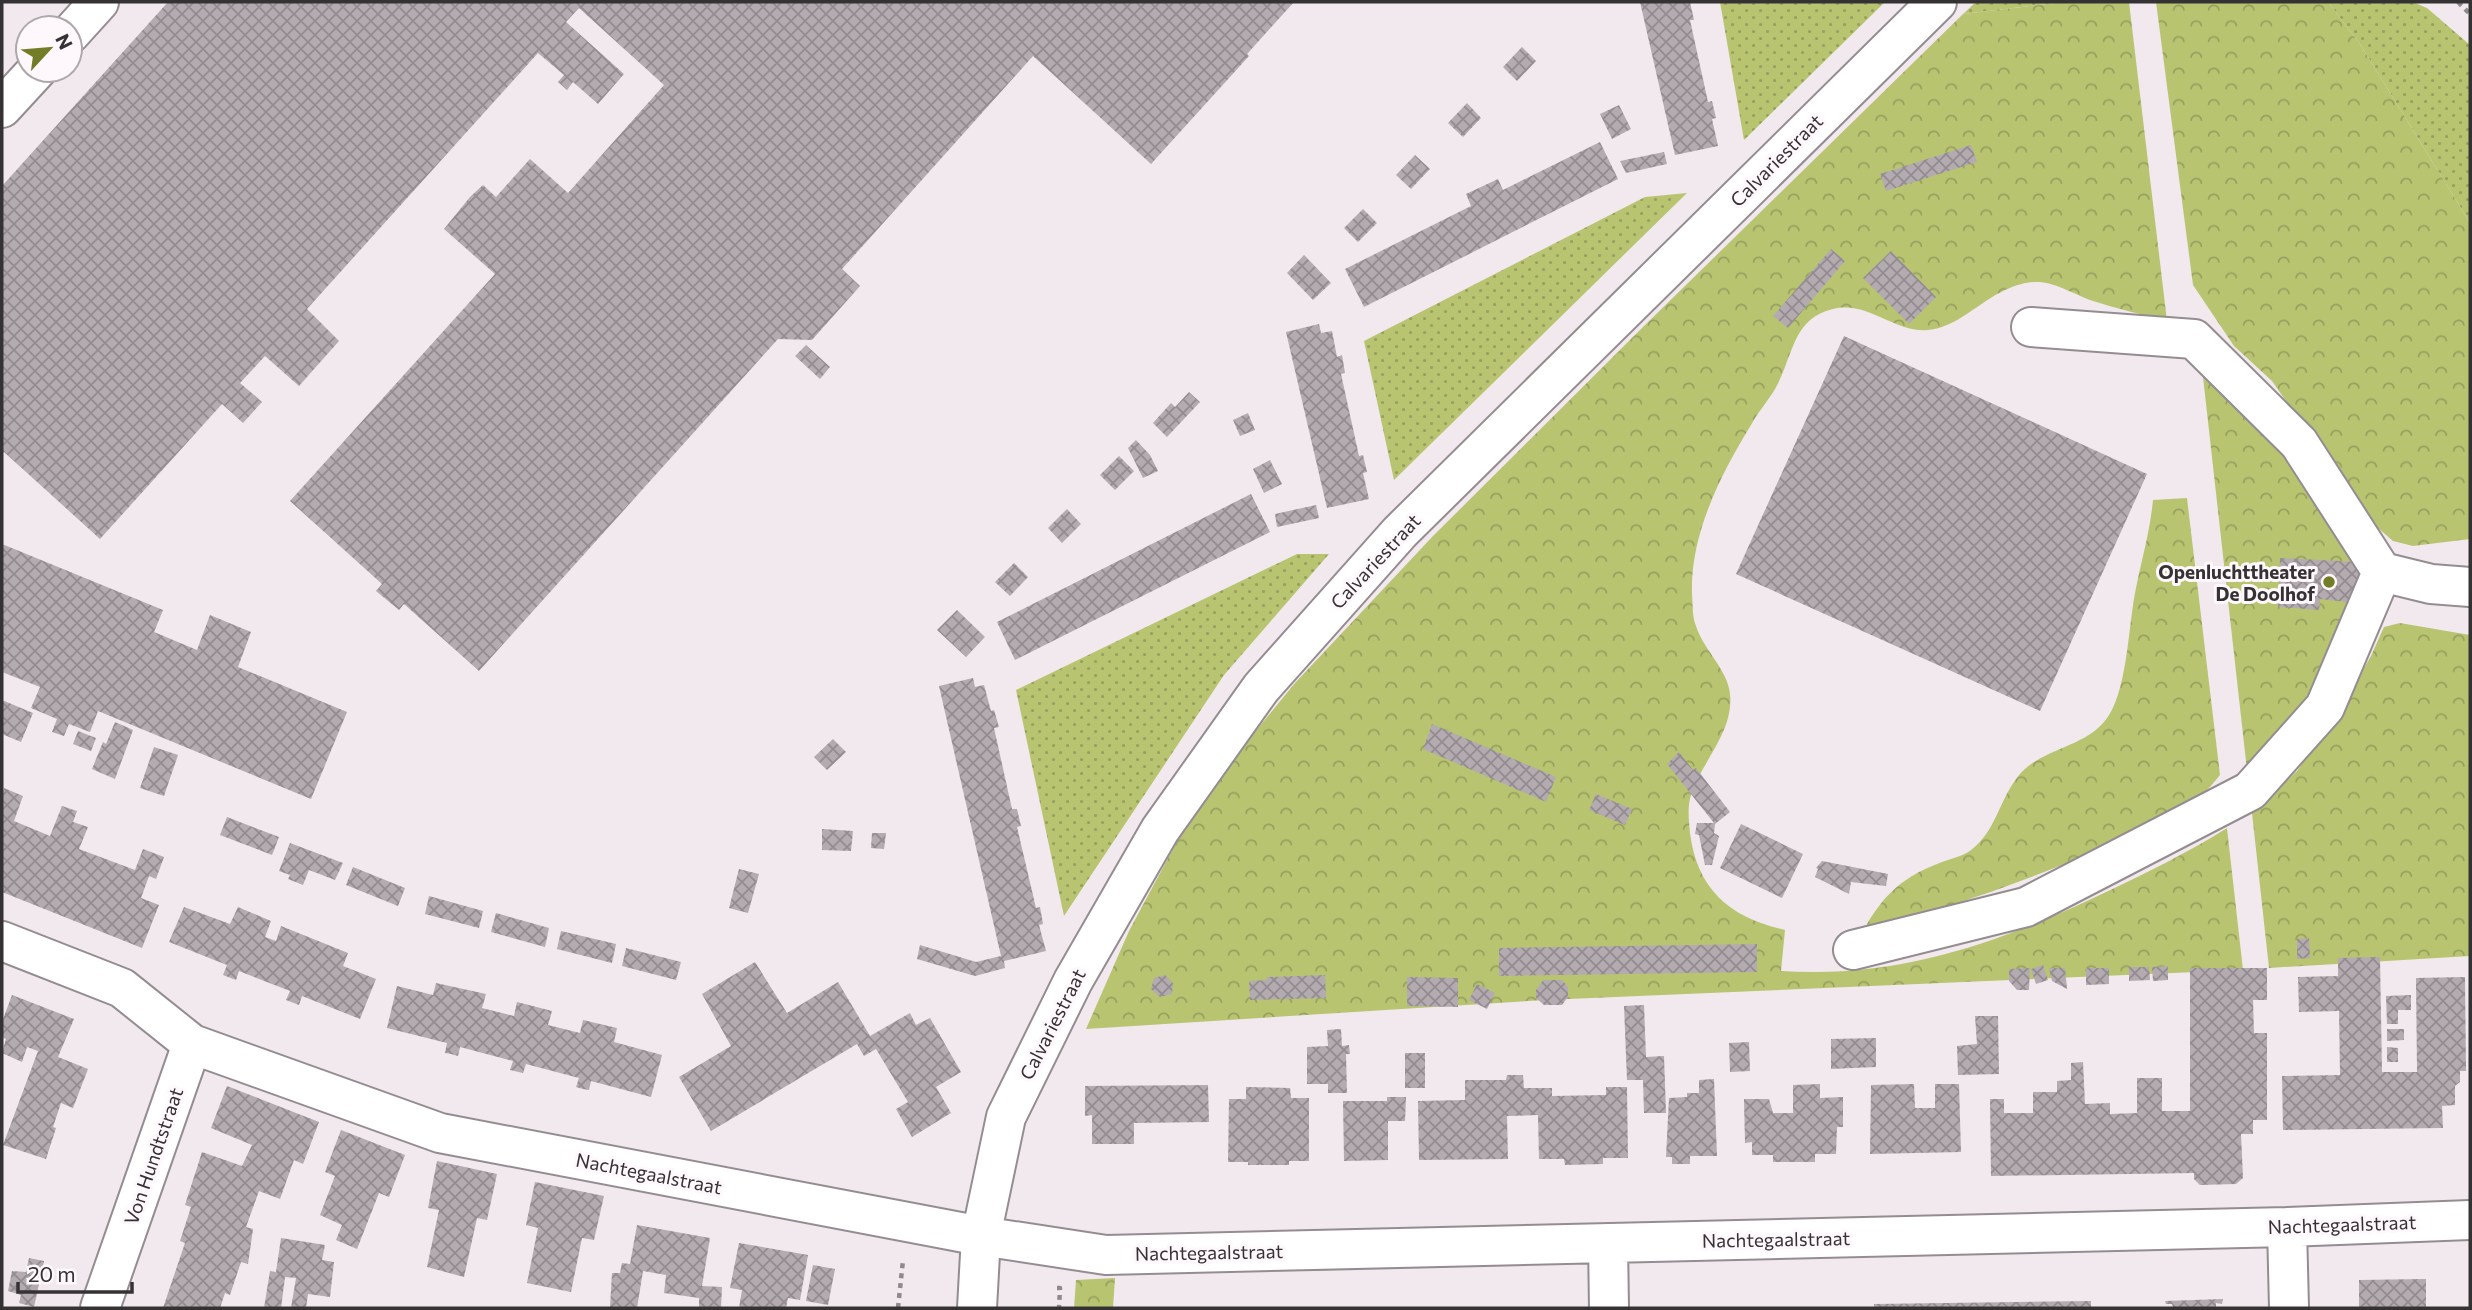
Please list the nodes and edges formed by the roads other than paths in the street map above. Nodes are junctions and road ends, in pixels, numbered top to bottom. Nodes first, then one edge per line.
1 (99, 2) edge
2 (1937, 2) edge
3 (84, 19) edge
4 (24, 84) edge
5 (2, 108) edge
6 (2031, 327) dead end
7 (2382, 572) junction
8 (2470, 587) edge
9 (2, 941) edge
10 (1853, 950) dead end
11 (192, 1044) junction
12 (2470, 1220) edge
13 (2287, 1227) junction
14 (981, 1236) junction
15 (1608, 1243) junction
16 (100, 1308) edge
17 (977, 1308) edge
18 (1609, 1308) edge
19 (2288, 1308) edge

1 - 3 street
2 - 14 street, Calvariestraat
4 - 5 street
6 - 7 street
7 - 8 street
7 - 10 street
9 - 11 street, Nachtegaalstraat
11 - 14 street, Nachtegaalstraat
11 - 16 street, Von Hundtstraat
12 - 13 street, Nachtegaalstraat
13 - 15 street, Nachtegaalstraat
13 - 19 street
14 - 15 street, Nachtegaalstraat
14 - 17 street, Calvariestraat
15 - 18 street

